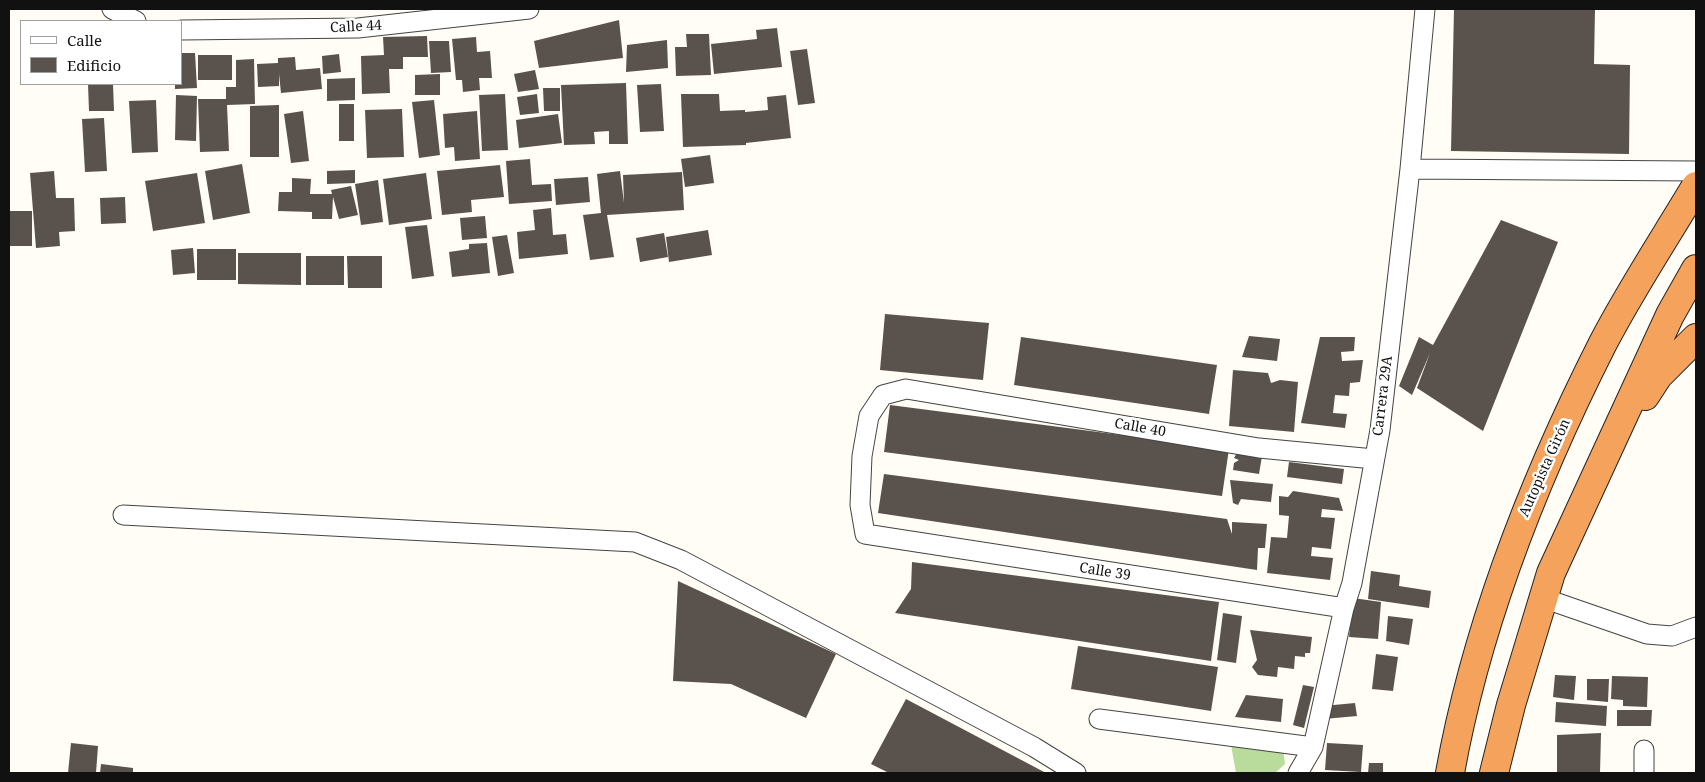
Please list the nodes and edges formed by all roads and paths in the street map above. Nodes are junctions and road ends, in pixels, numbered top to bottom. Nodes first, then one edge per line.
1 (112, 9) edge
2 (529, 9) edge
3 (1422, 9) edge
4 (134, 20) edge
5 (182, 30) edge
6 (1410, 169) junction
7 (1696, 171) edge
8 (1696, 186) edge
9 (1696, 269) edge
10 (1696, 338) edge
11 (1606, 454) junction
12 (1374, 459) junction
13 (123, 515) dead end
14 (865, 534) joint
15 (1543, 598) junction
16 (1344, 608) junction
17 (1696, 627) edge
18 (1099, 719) dead end
19 (1313, 747) junction
20 (1644, 750) dead end
21 (1076, 773) edge
22 (1298, 773) edge
23 (1450, 773) edge
24 (1494, 773) edge
25 (1644, 773) edge

1 - 4 street
2 - 5 street, Calle 44
3 - 6 street, Carrera 29A
6 - 7 street
6 - 12 street, Carrera 29A
8 - 23 highway, Autopista Girón
9 - 11 highway
10 - 11 highway
11 - 15 highway
12 - 14 street, Calle 40
12 - 16 street, Carrera 29A
13 - 21 street
14 - 16 street, Calle 39
15 - 17 street
15 - 24 highway
16 - 19 street, Carrera 29A
18 - 19 street
19 - 22 street, Carrera 29A
20 - 25 street

